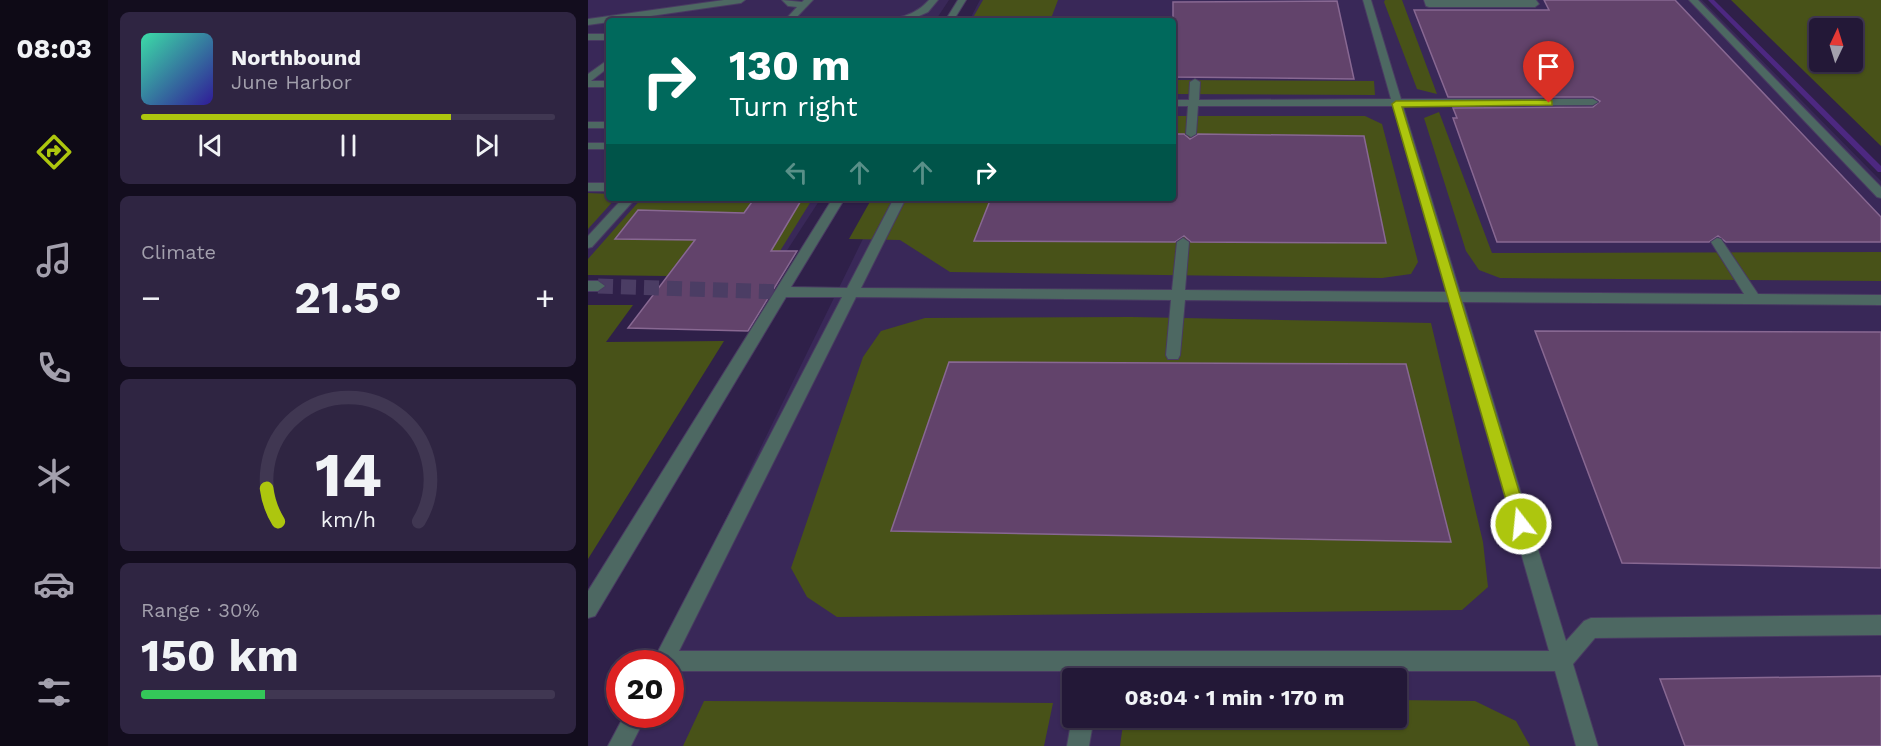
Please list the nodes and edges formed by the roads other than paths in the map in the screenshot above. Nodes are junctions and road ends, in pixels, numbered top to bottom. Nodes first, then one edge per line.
1 (741, 0) edge
2 (786, 0) edge
3 (934, 0) edge
4 (962, 0) edge
5 (1367, 0) edge
6 (1428, 0) edge
7 (1532, 0) edge
8 (1693, 0) edge
9 (806, 3) edge
10 (616, 18) edge
11 (791, 18) edge
12 (912, 18) edge
13 (951, 18) edge
14 (606, 19) edge
15 (588, 22) edge
16 (588, 37) edge
17 (606, 38) edge
18 (606, 64) edge
19 (588, 79) edge
20 (1195, 82) dead end
21 (588, 84) edge
22 (606, 84) edge
23 (1593, 102) dead end
24 (1176, 103) edge
25 (1194, 103) junction
26 (1396, 104) junction
27 (588, 125) edge
28 (606, 125) edge
29 (1191, 134) dead end
30 (588, 146) edge
31 (606, 146) edge
32 (588, 187) edge
33 (606, 187) edge
34 (1881, 194) edge
35 (627, 201) edge
36 (837, 201) edge
37 (898, 201) edge
38 (1183, 242) dead end
39 (1717, 242) dead end
40 (588, 244) edge
41 (781, 292) junction
42 (850, 292) junction
43 (1177, 295) junction
44 (1454, 296) junction
45 (1754, 299) junction
46 (1881, 300) edge
47 (1173, 355) dead end
48 (588, 609) edge
49 (1881, 625) edge
50 (668, 650) edge
51 (1562, 661) junction
52 (684, 662) edge
53 (1195, 668) edge
54 (1062, 669) edge
55 (629, 728) edge
56 (1081, 728) edge
57 (619, 746) edge
58 (1078, 746) edge
59 (1587, 746) edge

1 - 10 street
2 - 9 street
3 - 12 street
4 - 13 street
5 - 26 street
6 - 7 street
8 - 34 street
9 - 11 street
14 - 15 street
16 - 17 street
18 - 19 street
20 - 25 street
21 - 22 street
23 - 26 street
24 - 25 street
25 - 26 street
25 - 29 street
26 - 44 street
27 - 28 street
30 - 31 street
32 - 33 street
35 - 40 street
36 - 41 street
37 - 42 street
38 - 43 street
39 - 45 street
41 - 42 street
41 - 48 street
42 - 43 street
42 - 50 street
43 - 44 street
43 - 47 street
44 - 45 street
44 - 51 street
45 - 46 street
49 - 51 street
51 - 53 street
51 - 59 street
52 - 54 street
55 - 57 street
56 - 58 street

